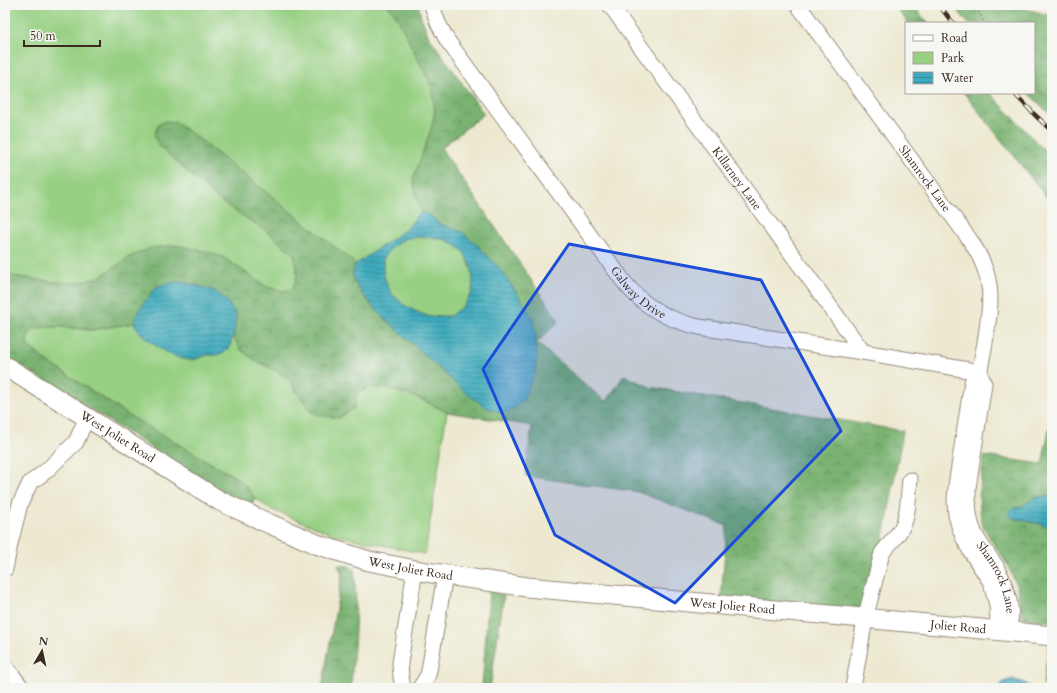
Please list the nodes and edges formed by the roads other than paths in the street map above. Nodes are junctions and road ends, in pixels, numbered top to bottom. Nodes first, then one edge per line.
1 (432, 5) edge
2 (610, 5) edge
3 (798, 5) edge
4 (863, 352) junction
5 (5, 366) edge
6 (980, 372) junction
7 (87, 417) junction
8 (910, 480) dead end
9 (5, 569) edge
10 (415, 570) junction
11 (444, 575) junction
12 (864, 619) junction
13 (1003, 631) junction
14 (1052, 636) edge
15 (5, 666) edge
16 (22, 688) edge
17 (403, 688) edge
18 (420, 688) edge
19 (854, 688) edge

1 - 4 street, Galway Drive
2 - 4 street, Killarney Lane
3 - 6 street, Shamrock Lane
4 - 6 street, Galway Drive
5 - 7 main road, West Joliet Road
6 - 13 street, Shamrock Lane
7 - 9 street
7 - 10 main road, West Joliet Road
8 - 12 street
10 - 11 main road, West Joliet Road
10 - 17 street
11 - 12 main road, West Joliet Road
11 - 18 street
12 - 13 main road, Joliet Road
12 - 19 street
13 - 14 main road, Joliet Road
15 - 16 street

